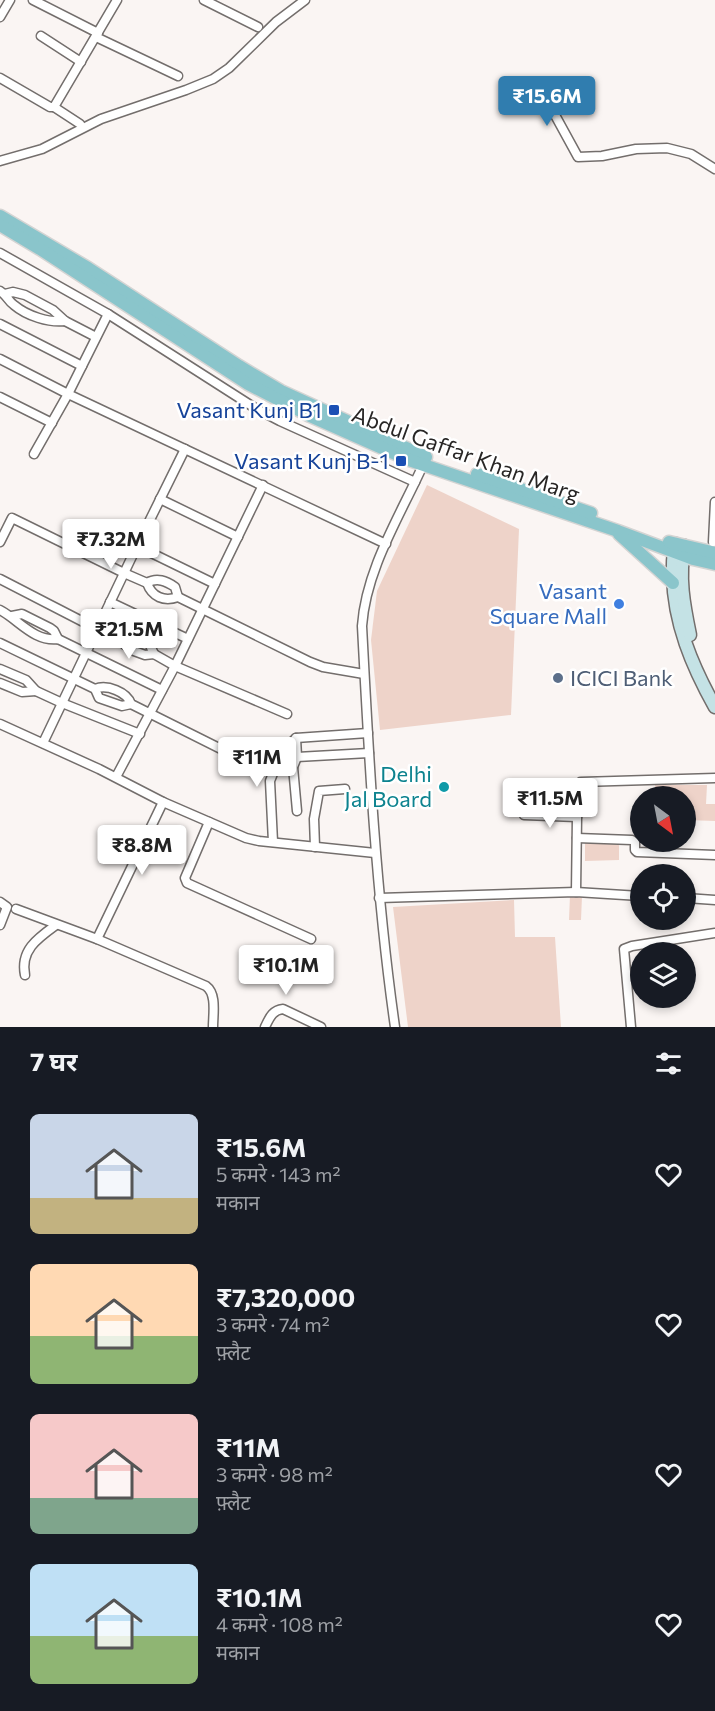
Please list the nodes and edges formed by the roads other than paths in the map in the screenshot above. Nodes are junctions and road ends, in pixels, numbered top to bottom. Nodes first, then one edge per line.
1 (10, 0) edge
2 (33, 0) edge
3 (116, 0) edge
4 (204, 0) edge
5 (305, 0) edge
6 (0, 17) edge
7 (258, 27) dead end
8 (97, 35) junction
9 (41, 36) dead end
10 (81, 62) junction
11 (178, 76) dead end
12 (0, 78) edge
13 (538, 84) dead end
14 (54, 107) junction
15 (80, 124) dead end
16 (0, 161) edge
17 (715, 169) edge
18 (0, 216) edge
19 (0, 225) edge
20 (0, 253) edge
21 (3, 293) edge
22 (108, 314) junction
23 (65, 321) junction
24 (0, 324) edge
25 (96, 337) junction
26 (0, 359) edge
27 (82, 366) junction
28 (68, 393) junction
29 (0, 397) edge
30 (52, 423) junction
31 (185, 449) junction
32 (34, 454) dead end
33 (423, 465) junction
34 (415, 482) junction
35 (262, 485) junction
36 (160, 499) junction
37 (715, 502) edge
38 (614, 529) junction
39 (238, 537) junction
40 (0, 542) edge
41 (386, 544) junction
42 (137, 546) junction
43 (714, 548) edge
44 (679, 549) junction
45 (715, 564) edge
46 (124, 573) junction
47 (0, 579) edge
48 (147, 583) junction
49 (215, 584) junction
50 (673, 584) junction
51 (178, 597) junction
52 (110, 602) junction
53 (202, 609) junction
54 (0, 610) edge
55 (97, 629) junction
56 (121, 637) junction
57 (188, 639) junction
58 (0, 643) edge
59 (85, 654) junction
60 (154, 654) junction
61 (175, 666) junction
62 (0, 669) edge
63 (364, 674) junction
64 (74, 678) junction
65 (0, 682) edge
66 (95, 689) junction
67 (162, 690) junction
68 (715, 690) edge
69 (36, 691) junction
70 (62, 703) junction
71 (131, 704) junction
72 (715, 707) edge
73 (151, 713) junction
74 (287, 714) dead end
75 (0, 724) edge
76 (140, 734) junction
77 (368, 734) junction
78 (296, 738) junction
79 (43, 743) junction
80 (369, 753) junction
81 (297, 757) junction
82 (293, 767) junction
83 (261, 769) dead end
84 (116, 777) junction
85 (715, 778) edge
86 (345, 789) dead end
87 (164, 802) junction
88 (297, 811) dead end
89 (524, 814) dead end
90 (577, 818) junction
91 (209, 822) junction
92 (577, 838) junction
93 (273, 842) junction
94 (315, 847) junction
95 (375, 853) junction
96 (715, 855) edge
97 (576, 892) junction
98 (630, 895) edge
99 (379, 898) junction
100 (696, 899) edge
101 (715, 900) edge
102 (0, 902) edge
103 (16, 909) dead end
104 (0, 925) edge
105 (57, 925) junction
106 (715, 933) edge
107 (97, 939) junction
108 (311, 939) dead end
109 (25, 975) dead end
110 (213, 1027) edge
111 (265, 1027) edge
112 (321, 1027) edge
113 (394, 1027) edge
114 (631, 1027) edge

1 - 6 street
2 - 8 street
3 - 8 street
4 - 7 street
5 - 16 street
8 - 10 street
8 - 11 street
9 - 10 street
10 - 14 street
12 - 14 street
13 - 17 street
14 - 15 street
18 - 44 main road, Abdul Gaffar Khan Marg
19 - 33 main road, Abdul Gaffar Khan Marg
20 - 22 street
21 - 23 street
21 - 23 street
22 - 25 street
22 - 34 street
23 - 25 street
24 - 27 street
25 - 27 street
26 - 28 street
27 - 28 street
28 - 30 street
28 - 31 street
29 - 30 street
30 - 32 street
31 - 35 street
31 - 36 street
33 - 34 street
33 - 38 main road, Abdul Gaffar Khan Marg
34 - 41 street
35 - 39 street
35 - 41 street
36 - 39 street
36 - 42 street
37 - 43 street
38 - 44 main road, Abdul Gaffar Khan Marg
38 - 50 main road
39 - 49 street
40 - 46 street
41 - 63 street
42 - 46 street
42 - 49 street
43 - 44 main road, Abdul Gaffar Khan Marg
44 - 45 main road, Abdul Gaffar Khan Marg
44 - 50 street
44 - 68 street
46 - 48 street
46 - 52 street
47 - 55 street
48 - 51 street
48 - 51 street
49 - 53 street
50 - 72 street
51 - 53 street
52 - 55 street
52 - 57 street
53 - 57 street
53 - 63 street
54 - 59 street
55 - 56 street
55 - 59 street
56 - 60 street
56 - 60 street
57 - 61 street
58 - 64 street
59 - 64 street
59 - 67 street
60 - 61 street
61 - 67 street
61 - 74 street
62 - 69 street
63 - 77 street
64 - 66 street
64 - 70 street
65 - 69 street
66 - 71 street
66 - 71 street
67 - 73 street
69 - 70 street
70 - 76 street
70 - 79 street
71 - 73 street
73 - 76 street
73 - 83 street
75 - 79 street
76 - 84 street
77 - 78 street
77 - 80 street
78 - 81 street
78 - 81 street
79 - 84 street
80 - 81 street
80 - 95 street
81 - 82 street
82 - 88 street
82 - 93 street
84 - 87 street
85 - 90 street
86 - 94 street
87 - 91 street
87 - 107 street
89 - 90 street
90 - 92 street
91 - 93 street
91 - 108 street
92 - 96 street
92 - 97 street
93 - 94 street
94 - 95 street
95 - 99 street
97 - 98 street
97 - 99 street
99 - 113 street
100 - 101 street
102 - 104 street
103 - 105 street
105 - 107 street
105 - 109 street
106 - 114 street
107 - 110 street
111 - 112 street

